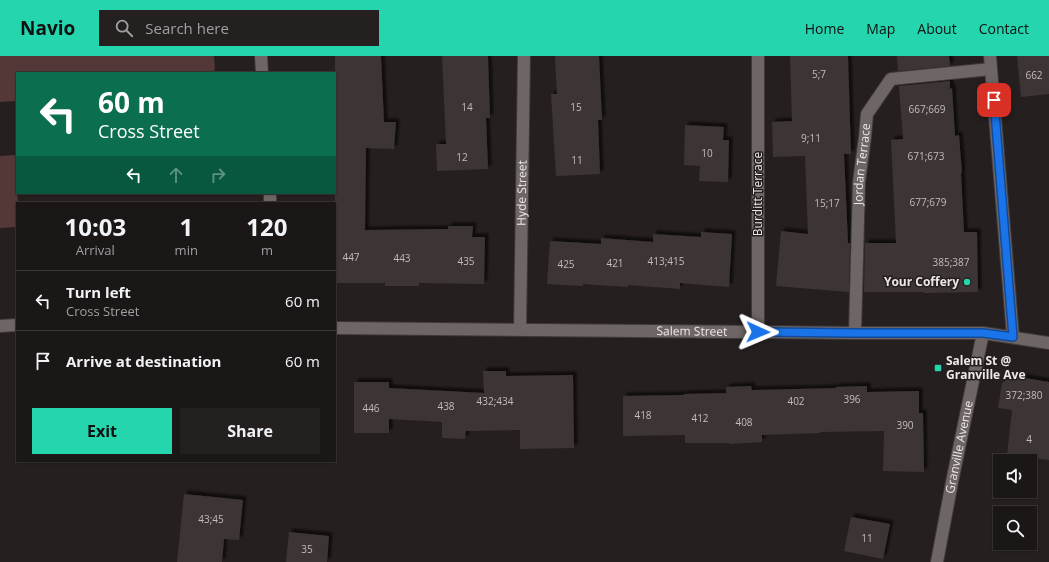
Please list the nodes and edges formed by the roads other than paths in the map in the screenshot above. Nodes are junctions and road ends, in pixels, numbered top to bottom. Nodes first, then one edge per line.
1 (261, 56) edge
2 (524, 56) edge
3 (758, 56) edge
4 (990, 56) edge
5 (991, 69) junction
6 (262, 72) edge
7 (16, 325) edge
8 (0, 326) edge
9 (336, 328) edge
10 (520, 330) junction
11 (758, 332) junction
12 (855, 333) junction
13 (983, 333) junction
14 (1013, 337) junction
15 (1049, 343) edge
16 (937, 562) edge

1 - 6 street
2 - 10 street, Hyde Street
3 - 11 street, Burditt Terrace
4 - 5 street
5 - 12 street, Jordan Terrace
5 - 14 street
7 - 8 street
9 - 10 street, Salem Street
10 - 11 street, Salem Street
11 - 12 street, Salem Street
12 - 13 street, Salem Street
13 - 14 street, Salem Street
13 - 16 street, Granville Avenue
14 - 15 street, Salem Street

